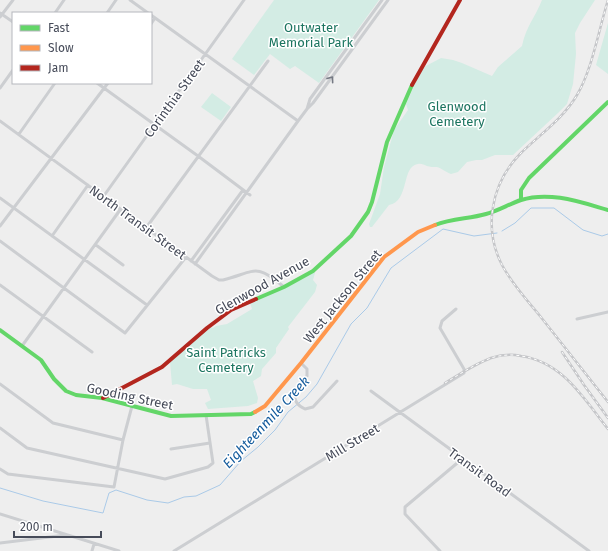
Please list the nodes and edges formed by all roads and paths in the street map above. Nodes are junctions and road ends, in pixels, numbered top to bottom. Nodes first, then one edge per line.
1 (13, 0) edge
2 (64, 0) edge
3 (116, 0) edge
4 (130, 0) edge
5 (244, 0) edge
6 (382, 0) edge
7 (388, 0) edge
8 (460, 0) edge
9 (56, 12) edge
10 (108, 12) edge
11 (147, 12) edge
12 (1, 15) edge
13 (152, 16) edge
14 (155, 18) junction
15 (12, 21) edge
16 (152, 22) edge
17 (205, 54) junction
18 (268, 61) dead end
19 (12, 71) edge
20 (54, 84) edge
21 (98, 84) edge
22 (107, 84) edge
23 (249, 86) junction
24 (0, 88) edge
25 (104, 89) junction
26 (608, 102) edge
27 (307, 109) junction
28 (0, 121) edge
29 (298, 121) junction
30 (155, 125) junction
31 (18, 134) junction
32 (198, 156) junction
33 (52, 159) junction
34 (88, 185) junction
35 (246, 192) junction
36 (104, 197) junction
37 (0, 198) edge
38 (521, 200) junction
39 (14, 209) junction
40 (120, 210) junction
41 (608, 210) edge
42 (0, 226) edge
43 (146, 228) junction
44 (52, 236) junction
45 (0, 242) edge
46 (96, 245) junction
47 (186, 258) junction
48 (85, 260) junction
49 (193, 262) junction
50 (123, 265) dead end
51 (0, 285) edge
52 (284, 287) junction
53 (64, 288) junction
54 (147, 305) junction
55 (456, 309) dead end
56 (608, 312) edge
57 (43, 316) junction
58 (577, 319) dead end
59 (0, 330) edge
60 (22, 346) junction
61 (92, 352) dead end
62 (301, 363) junction
63 (337, 381) dead end
64 (0, 384) edge
65 (371, 391) dead end
66 (102, 398) junction
67 (132, 406) junction
68 (399, 413) junction
69 (206, 415) junction
70 (0, 428) edge
71 (123, 440) junction
72 (210, 443) junction
73 (171, 449) dead end
74 (462, 459) junction
75 (117, 468) junction
76 (0, 469) edge
77 (0, 514) edge
78 (68, 535) junction
79 (0, 543) edge
80 (94, 544) junction
81 (92, 551) edge
82 (119, 551) edge
83 (174, 551) edge
84 (440, 551) edge
85 (589, 551) edge

1 - 12 street
2 - 9 street
3 - 10 street
4 - 11 street
5 - 17 street, Corinthia Street
6 - 27 street
27 -> 7 street
8 - 52 street, Glenwood Avenue
12 - 15 street
13 - 14 street
14 - 16 street
14 - 17 street
17 - 23 street
17 - 30 street, Corinthia Street
18 - 23 street
19 - 24 street
20 - 31 street
21 - 25 street
22 - 25 street
23 - 29 street
23 - 32 street
25 - 30 street
25 - 33 street
26 - 38 street
27 - 29 street
28 - 31 street, North Transit Street
29 - 35 street
30 - 32 street
30 - 36 street, Corinthia Street
31 - 33 street, North Transit Street
32 - 35 street
32 - 43 street
33 - 34 street, North Transit Street
33 - 39 street
34 - 36 street, North Transit Street
34 - 44 street
35 - 49 street
36 - 40 street, North Transit Street
37 - 39 street
38 - 41 street, West Jackson Street
38 - 62 street, West Jackson Street
39 - 42 street
39 - 44 street
40 - 43 street, North Transit Street
40 - 46 street
43 - 47 street, North Transit Street
44 - 48 street
45 - 53 street
46 - 48 street
46 - 50 street
47 - 49 street, North Transit Street
47 - 54 street
48 - 53 street
48 - 54 street
49 - 52 street, North Transit Street
51 - 57 street
52 - 66 street, Glenwood Avenue
53 - 54 street
53 - 57 street
55 - 68 street, Mill Street
56 - 58 street
57 - 60 street
57 - 61 street
59 - 60 street, Gooding Street
60 - 66 street, Gooding Street
62 - 63 street
62 - 69 street, Gooding Street
64 - 71 street
65 - 68 street, Transit Road
66 - 67 street, Gooding Street
67 - 69 street, Gooding Street
67 - 71 street
68 - 74 street, Transit Road
68 - 83 street, Mill Street
69 - 72 street
70 - 75 street
71 - 75 street
72 - 73 street
72 - 75 street
74 - 84 street
74 - 85 street, Transit Road
75 - 76 street
77 - 78 street
78 - 79 street
78 - 80 street
80 - 81 street
80 - 82 street

